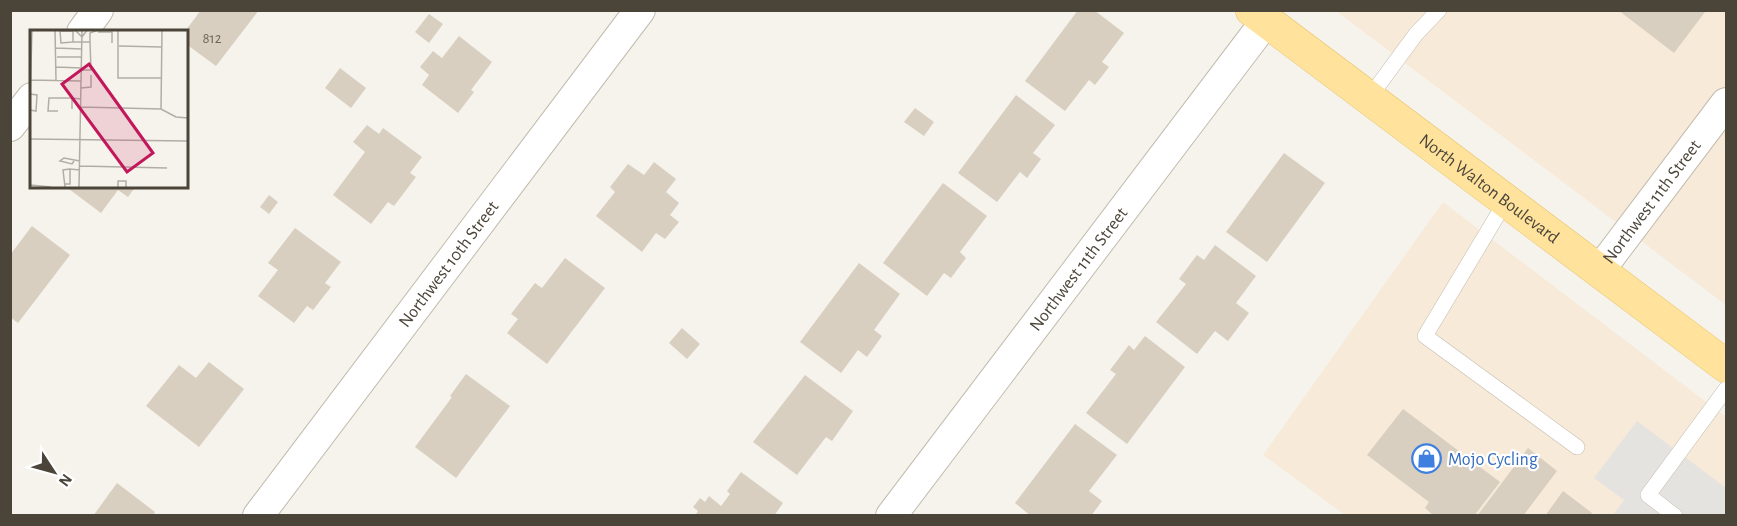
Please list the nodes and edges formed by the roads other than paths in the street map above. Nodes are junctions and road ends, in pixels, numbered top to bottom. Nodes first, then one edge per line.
1 (98, 10) edge
2 (640, 10) edge
3 (1438, 10) edge
4 (1259, 16) edge
5 (83, 30) edge
6 (1369, 98) junction
7 (30, 101) edge
8 (1726, 103) edge
9 (10, 126) edge
10 (1506, 201) junction
11 (1599, 271) junction
12 (1726, 366) edge
13 (1726, 389) edge
14 (1577, 447) dead end
15 (258, 516) edge
16 (891, 516) edge
17 (1675, 516) edge

1 - 5 street
2 - 15 street, Northwest 10th Street
3 - 6 lane
4 - 6 main road, North Walton Boulevard
4 - 16 street, Northwest 11th Street
6 - 10 main road, North Walton Boulevard
7 - 9 street
8 - 11 street, Northwest 11th Street
10 - 11 main road, North Walton Boulevard
10 - 14 lane
11 - 12 main road, North Walton Boulevard
13 - 17 lane

